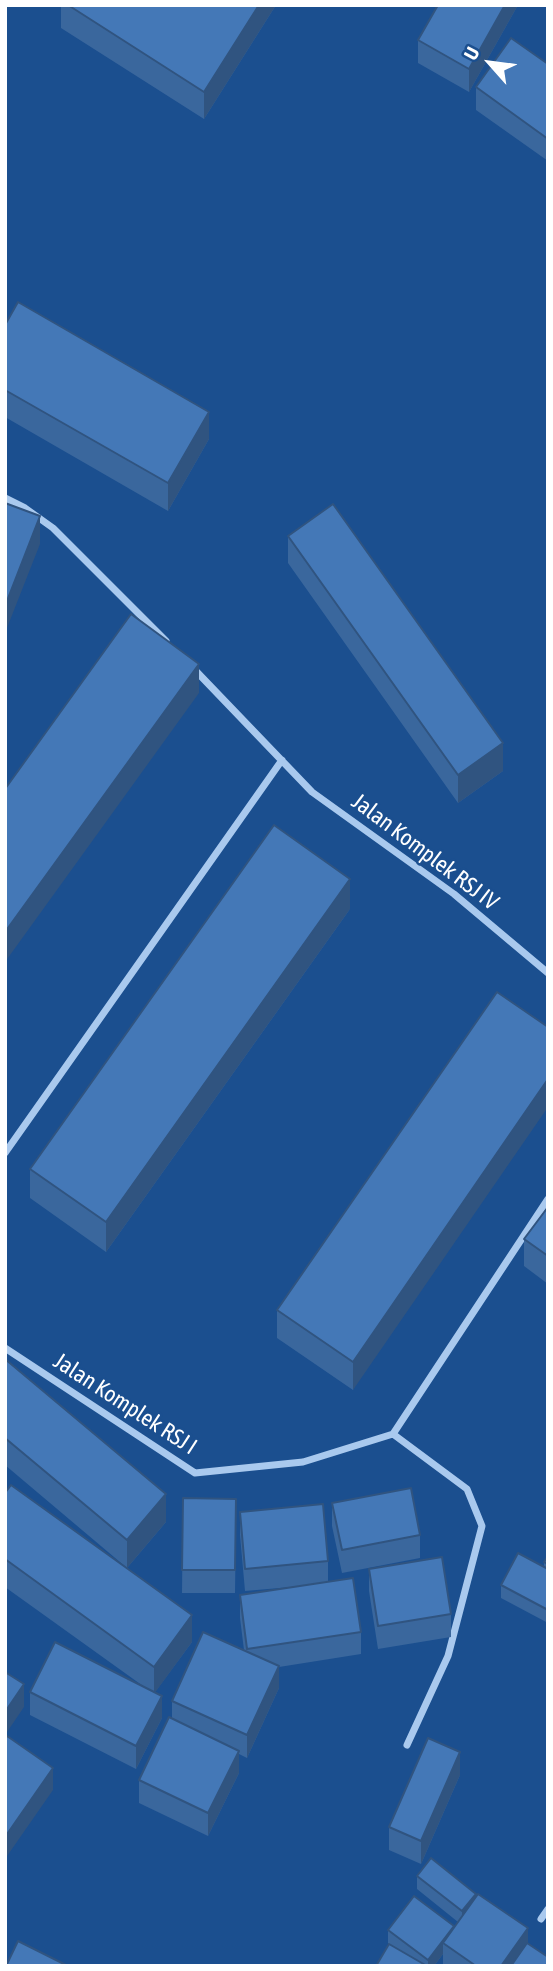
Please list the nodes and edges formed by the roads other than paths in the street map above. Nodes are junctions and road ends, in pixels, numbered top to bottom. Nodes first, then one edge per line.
1 (5, 498) edge
2 (176, 652) edge
3 (185, 661) edge
4 (282, 760) junction
5 (548, 973) edge
6 (5, 1153) edge
7 (548, 1199) edge
8 (5, 1348) edge
9 (393, 1434) junction
10 (407, 1745) dead end
11 (548, 1909) edge
12 (541, 1919) dead end

1 - 2 street
3 - 4 street, Jalan Komplek RSJ IV
4 - 5 street, Jalan Komplek RSJ IV
4 - 6 street
7 - 9 street
8 - 9 street, Jalan Komplek RSJ I
9 - 10 street
11 - 12 street

